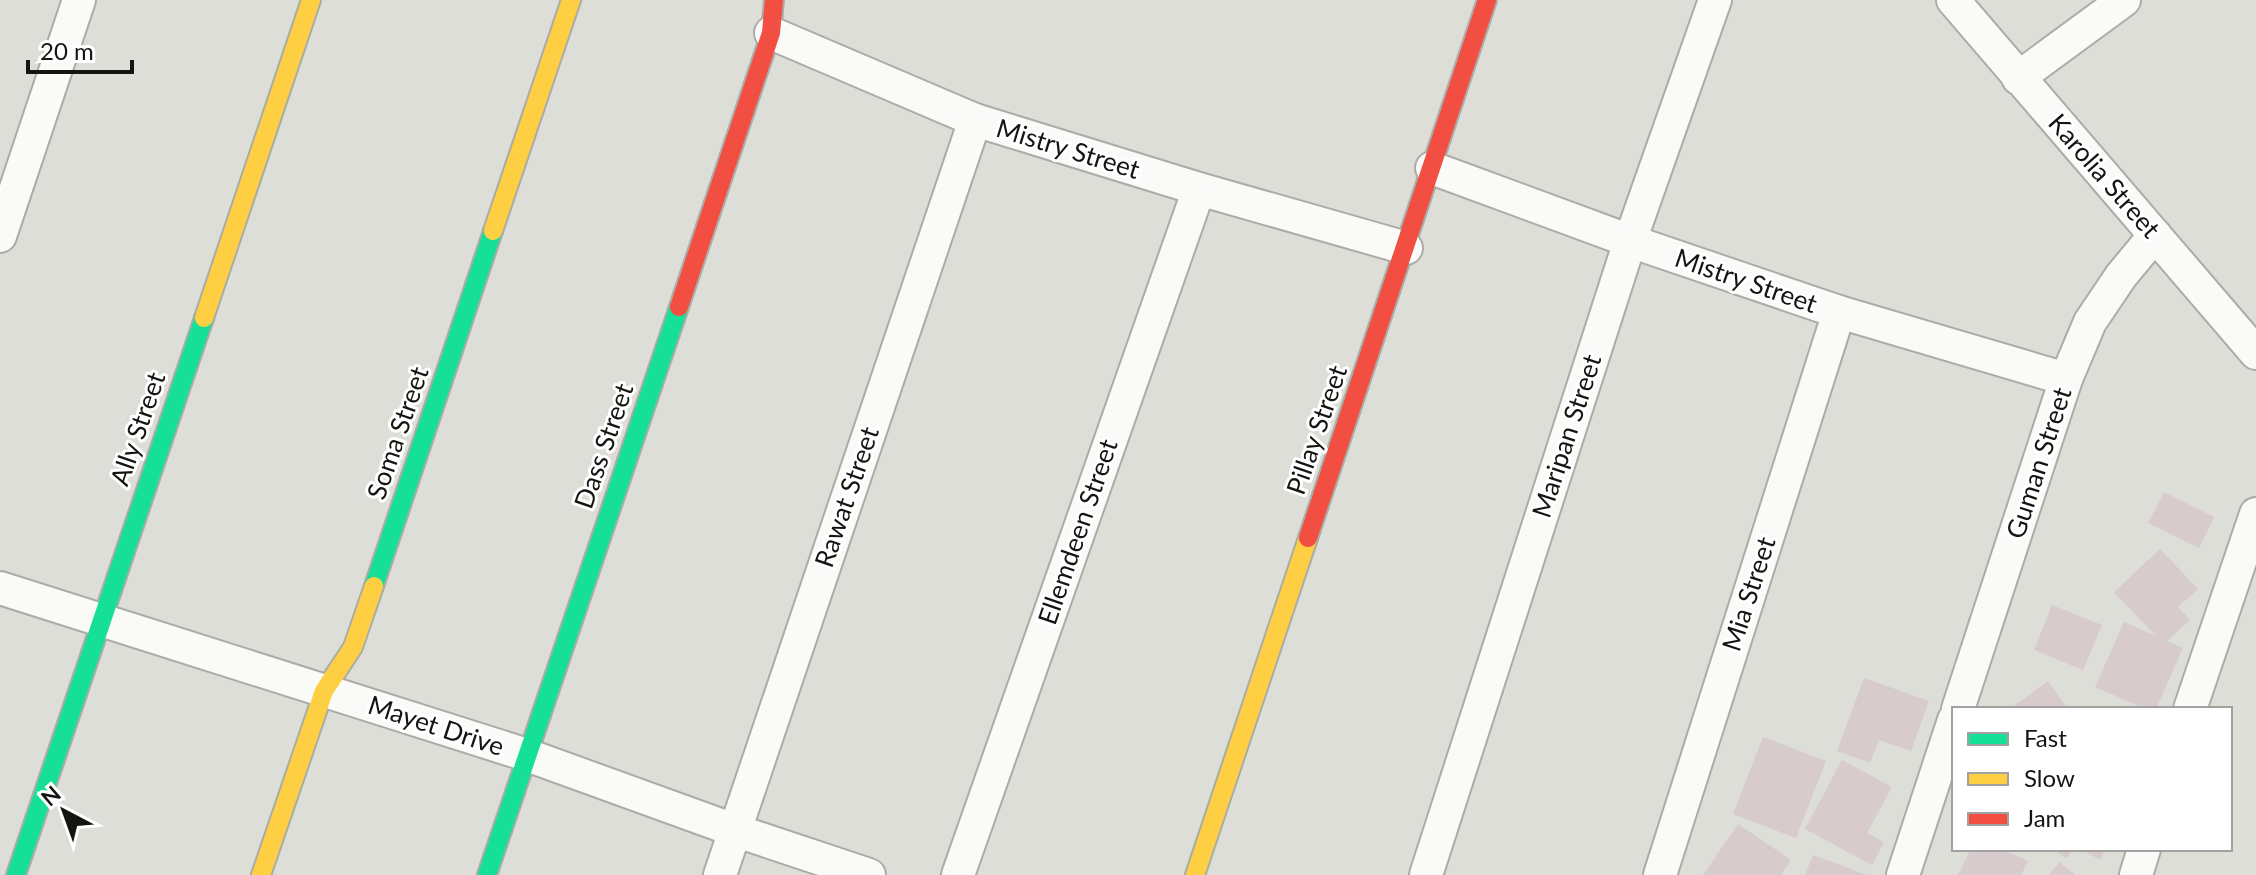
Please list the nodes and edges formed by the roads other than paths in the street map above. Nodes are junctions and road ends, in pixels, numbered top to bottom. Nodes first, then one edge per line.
1 (79, 0) edge
2 (311, 0) edge
3 (571, 0) edge
4 (774, 0) edge
5 (1487, 0) edge
6 (1715, 0) edge
7 (1953, 0) edge
8 (2124, 0) edge
9 (771, 33) junction
10 (2018, 78) junction
11 (975, 120) junction
12 (1432, 168) junction
13 (1199, 189) junction
14 (2155, 235) junction
15 (0, 236) edge
16 (1630, 241) junction
17 (1406, 248) junction
18 (1839, 312) junction
19 (2256, 353) edge
20 (2066, 379) junction
21 (2256, 514) edge
22 (0, 588) edge
23 (100, 621) junction
24 (324, 691) junction
25 (1959, 707) edge
26 (2191, 707) edge
27 (1952, 726) edge
28 (527, 755) junction
29 (734, 830) junction
30 (2143, 851) edge
31 (16, 875) edge
32 (261, 875) edge
33 (487, 875) edge
34 (720, 875) edge
35 (869, 875) edge
36 (958, 875) edge
37 (1195, 875) edge
38 (1426, 875) edge
39 (1660, 875) edge
40 (1903, 875) edge
41 (2136, 875) edge

1 - 15 street
2 - 23 street, Ally Street
3 - 24 street, Soma Street
4 - 9 street
5 - 12 street, Pillay Street
6 - 16 street, Maripan Street
7 - 10 street, Karolia Street
8 - 10 street
9 - 11 street, Mistry Street
9 - 28 street, Dass Street
10 - 14 street, Karolia Street
11 - 13 street, Mistry Street
11 - 29 street, Rawat Street
12 - 16 street, Mistry Street
12 - 17 street, Pillay Street
13 - 17 street, Mistry Street
13 - 36 street, Ellemdeen Street
14 - 19 street, Karolia Street
14 - 20 street, Guman Street
16 - 18 street, Mistry Street
16 - 38 street, Maripan Street
17 - 37 street, Pillay Street
18 - 20 street, Mistry Street
18 - 39 street, Mia Street
20 - 25 street, Guman Street
21 - 26 street
22 - 23 street, Mayet Drive
23 - 24 street, Mayet Drive
23 - 31 street, Ally Street
24 - 28 street, Mayet Drive
24 - 32 street, Soma Street
27 - 40 street
28 - 29 street, Mayet Drive
28 - 33 street, Dass Street
29 - 34 street, Rawat Street
29 - 35 street, Mayet Drive
30 - 41 street

